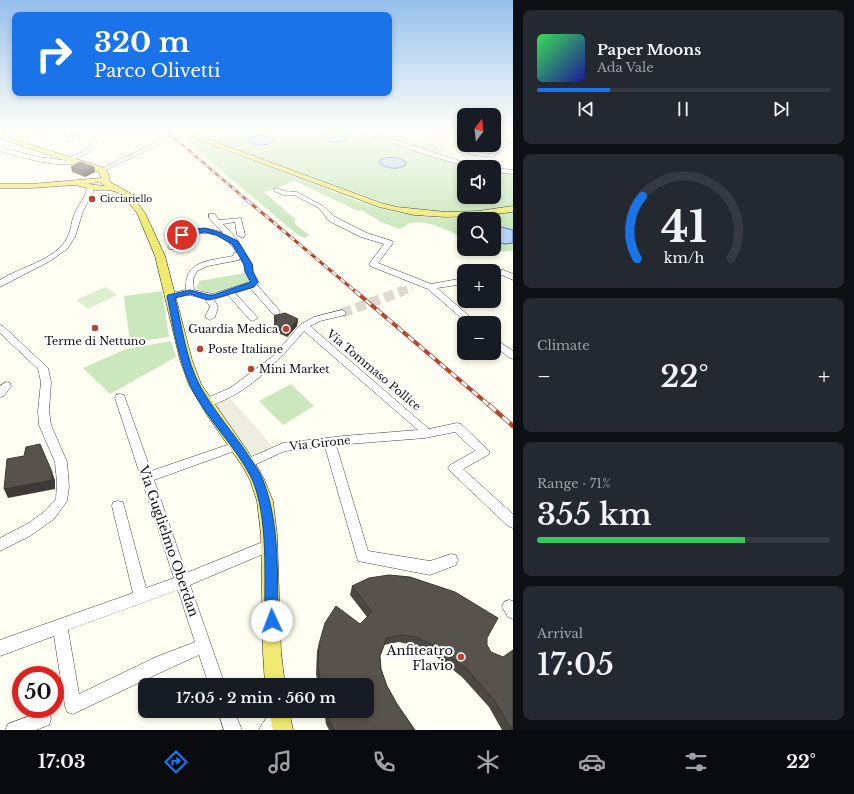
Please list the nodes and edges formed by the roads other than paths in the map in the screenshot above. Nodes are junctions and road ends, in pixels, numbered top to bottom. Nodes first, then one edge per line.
1 (81, 163) edge
2 (118, 163) edge
3 (270, 163) edge
4 (102, 171) junction
5 (501, 171) edge
6 (513, 172) edge
7 (92, 183) junction
8 (104, 185) junction
9 (0, 186) edge
10 (276, 190) dead end
11 (89, 195) junction
12 (513, 209) edge
13 (212, 216) dead end
14 (218, 222) junction
15 (238, 239) junction
16 (180, 247) dead end
17 (237, 256) dead end
18 (501, 272) edge
19 (513, 278) edge
20 (457, 283) edge
21 (0, 284) edge
22 (420, 284) junction
23 (252, 286) junction
24 (431, 287) junction
25 (412, 288) tunnel mouth
26 (230, 292) junction
27 (188, 293) junction
28 (170, 296) junction
29 (208, 298) junction
30 (276, 312) dead end
31 (342, 313) tunnel mouth
32 (464, 316) edge
33 (210, 317) dead end
34 (253, 318) dead end
35 (304, 326) junction
36 (0, 328) edge
37 (501, 347) edge
38 (513, 356) edge
39 (120, 398) dead end
40 (206, 404) junction
41 (425, 434) junction
42 (329, 442) junction
43 (236, 446) junction
44 (248, 463) junction
45 (147, 477) junction
46 (118, 506) dead end
47 (513, 522) edge
48 (0, 545) edge
49 (270, 545) junction
50 (451, 560) dead end
51 (181, 582) junction
52 (141, 596) junction
53 (60, 625) junction
54 (203, 646) junction
55 (0, 648) edge
56 (214, 678) edge
57 (274, 678) edge
58 (43, 718) dead end
59 (229, 718) edge
60 (14, 730) edge
61 (233, 730) edge

1 - 4 main road
2 - 4 street
3 - 12 main road
4 - 7 main road
4 - 8 main road
5 - 6 street
7 - 8 main road
7 - 9 main road
7 - 11 street
8 - 11 street
8 - 28 main road
10 - 22 street
11 - 21 street
13 - 14 street
14 - 15 street
14 - 15 street
15 - 16 street
15 - 23 street
17 - 27 street
18 - 19 street
20 - 24 street
22 - 24 street
22 - 25 street
23 - 26 street
23 - 30 street
24 - 32 street
26 - 29 street
26 - 34 street
27 - 28 street
27 - 29 street
28 - 40 main road
29 - 33 street
31 - 35 street
35 - 40 street
35 - 41 street, Via Tommaso Pollice
36 - 48 street
37 - 38 street
39 - 45 street, Via Guglielmo Oberdan
40 - 43 main road
41 - 42 street, Via Girone
41 - 47 street, Via Girone
42 - 44 street, Via Girone
42 - 50 street
43 - 44 main road
43 - 45 street
44 - 49 main road
45 - 51 street, Via Guglielmo Oberdan
46 - 52 street
49 - 51 street
49 - 57 main road
51 - 52 street
51 - 54 street, Via Guglielmo Oberdan
52 - 53 street
53 - 54 street
53 - 55 street
54 - 56 street, Via Guglielmo Oberdan
58 - 60 street
59 - 61 street

